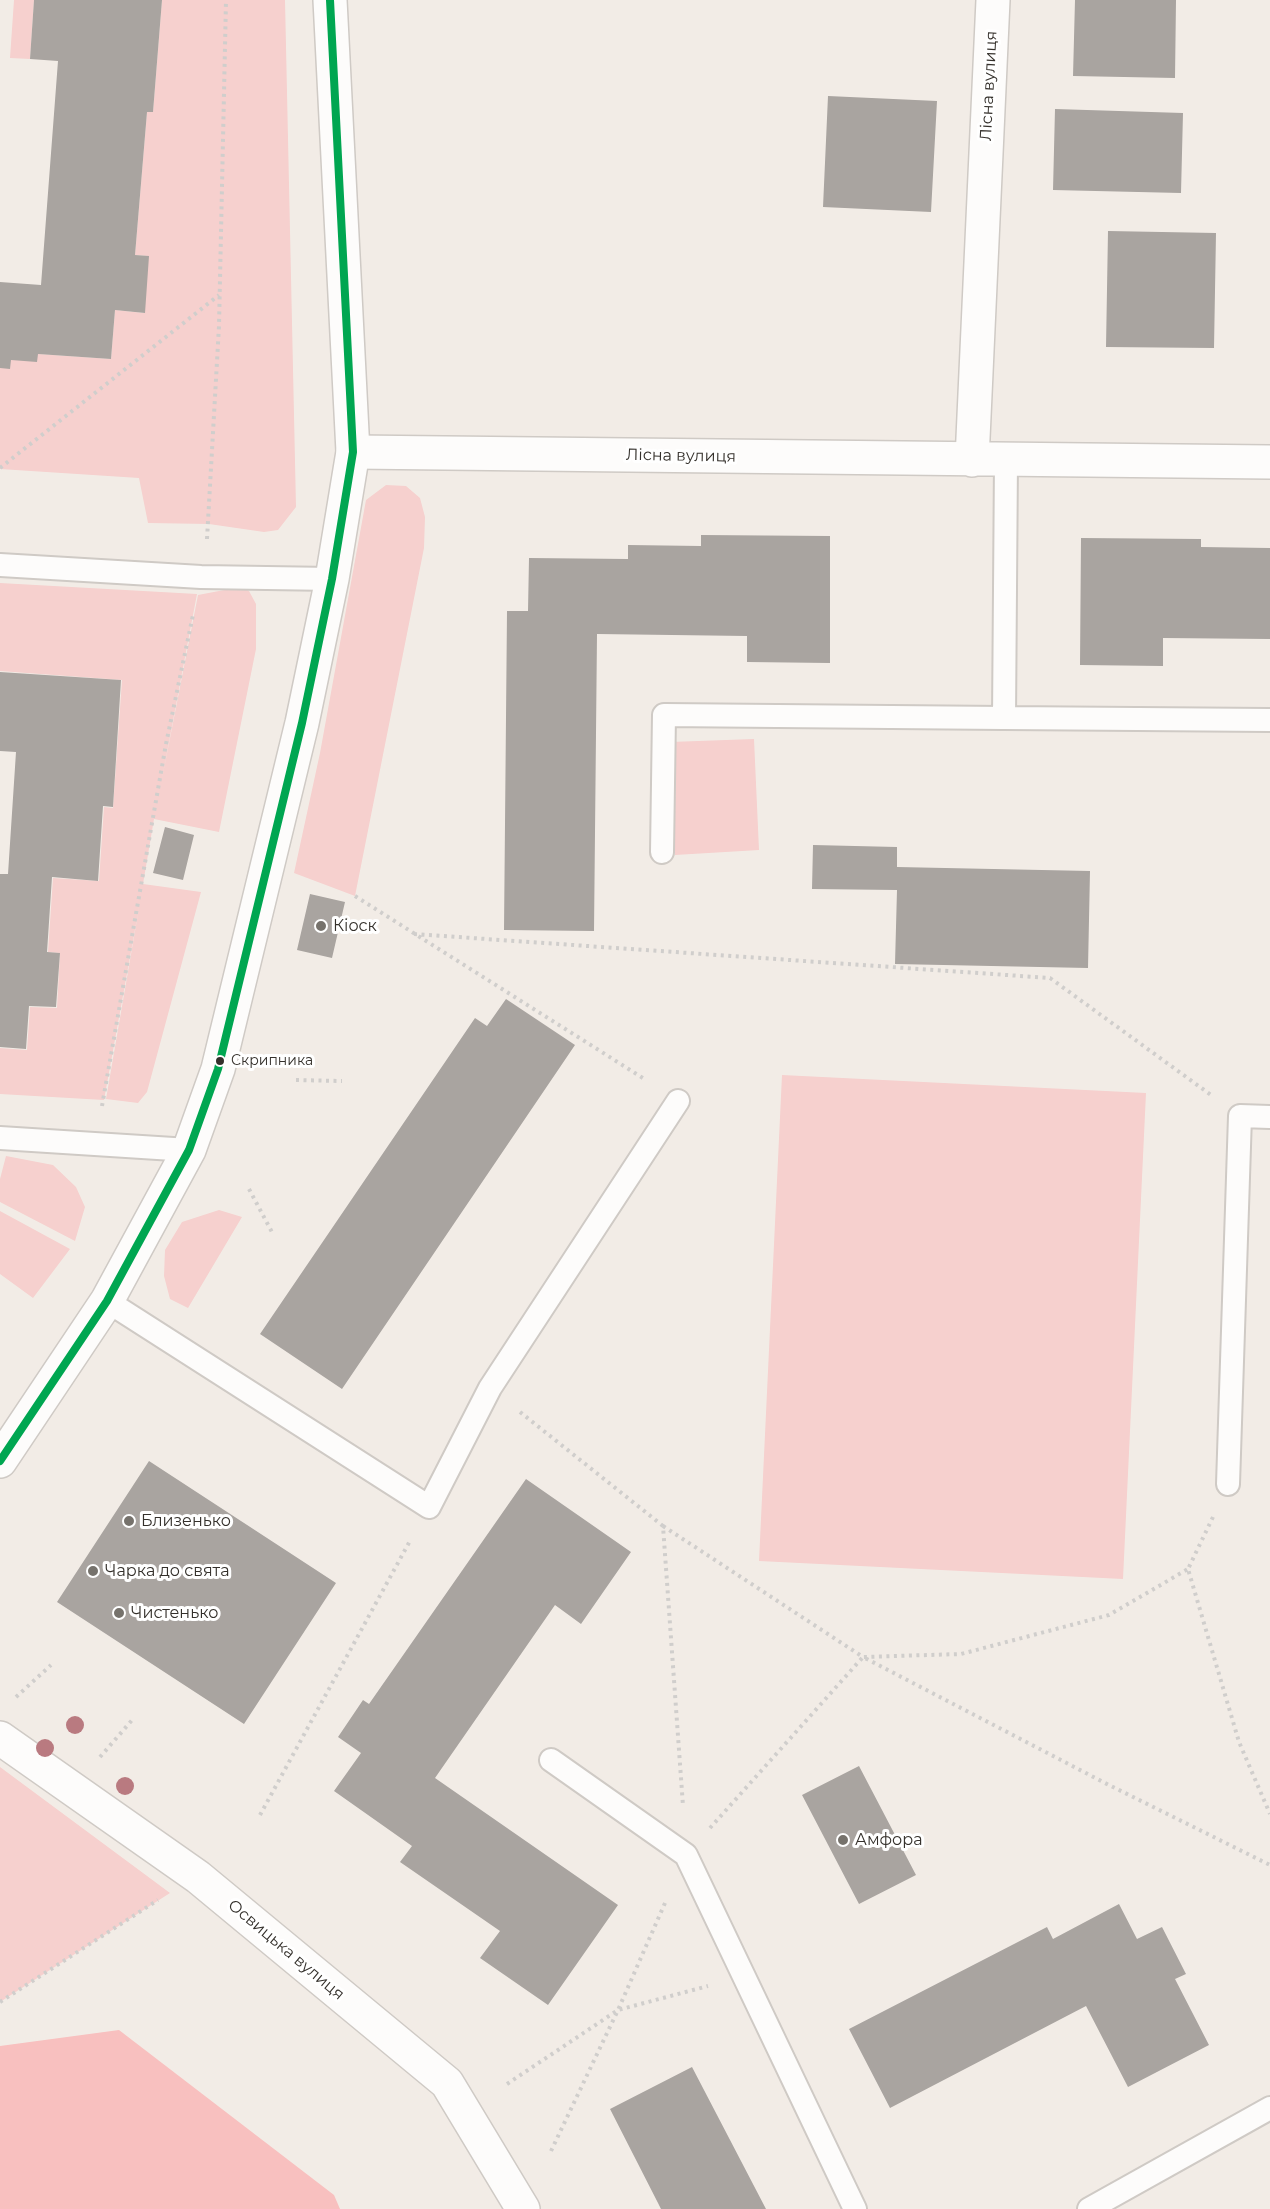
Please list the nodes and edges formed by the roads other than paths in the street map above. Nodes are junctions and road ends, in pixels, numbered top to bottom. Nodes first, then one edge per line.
1 (330, 0) edge
2 (993, 0) edge
3 (354, 452) junction
4 (972, 460) junction
5 (1006, 460) junction
6 (1270, 462) edge
7 (0, 565) edge
8 (332, 579) junction
9 (1004, 718) junction
10 (1270, 720) edge
11 (662, 852) dead end
12 (678, 1101) road end
13 (1270, 1117) edge
14 (0, 1138) edge
15 (189, 1150) junction
16 (107, 1301) junction
17 (0, 1461) edge
18 (1228, 1484) road end
19 (0, 1738) edge
20 (551, 1760) dead end
21 (1270, 2108) edge
22 (523, 2209) edge
23 (855, 2209) edge
24 (1089, 2209) edge

1 - 3 street
2 - 4 street, Лісна вулиця
3 - 4 street, Лісна вулиця
3 - 8 street
4 - 5 street, Лісна вулиця
5 - 6 street, Лісна вулиця
5 - 9 lane
7 - 8 lane
8 - 15 street
9 - 10 lane
9 - 11 lane
12 - 16 lane
13 - 18 lane
14 - 15 lane
15 - 16 street
16 - 17 street
19 - 22 street, Освицька вулиця
20 - 23 lane
21 - 24 lane

